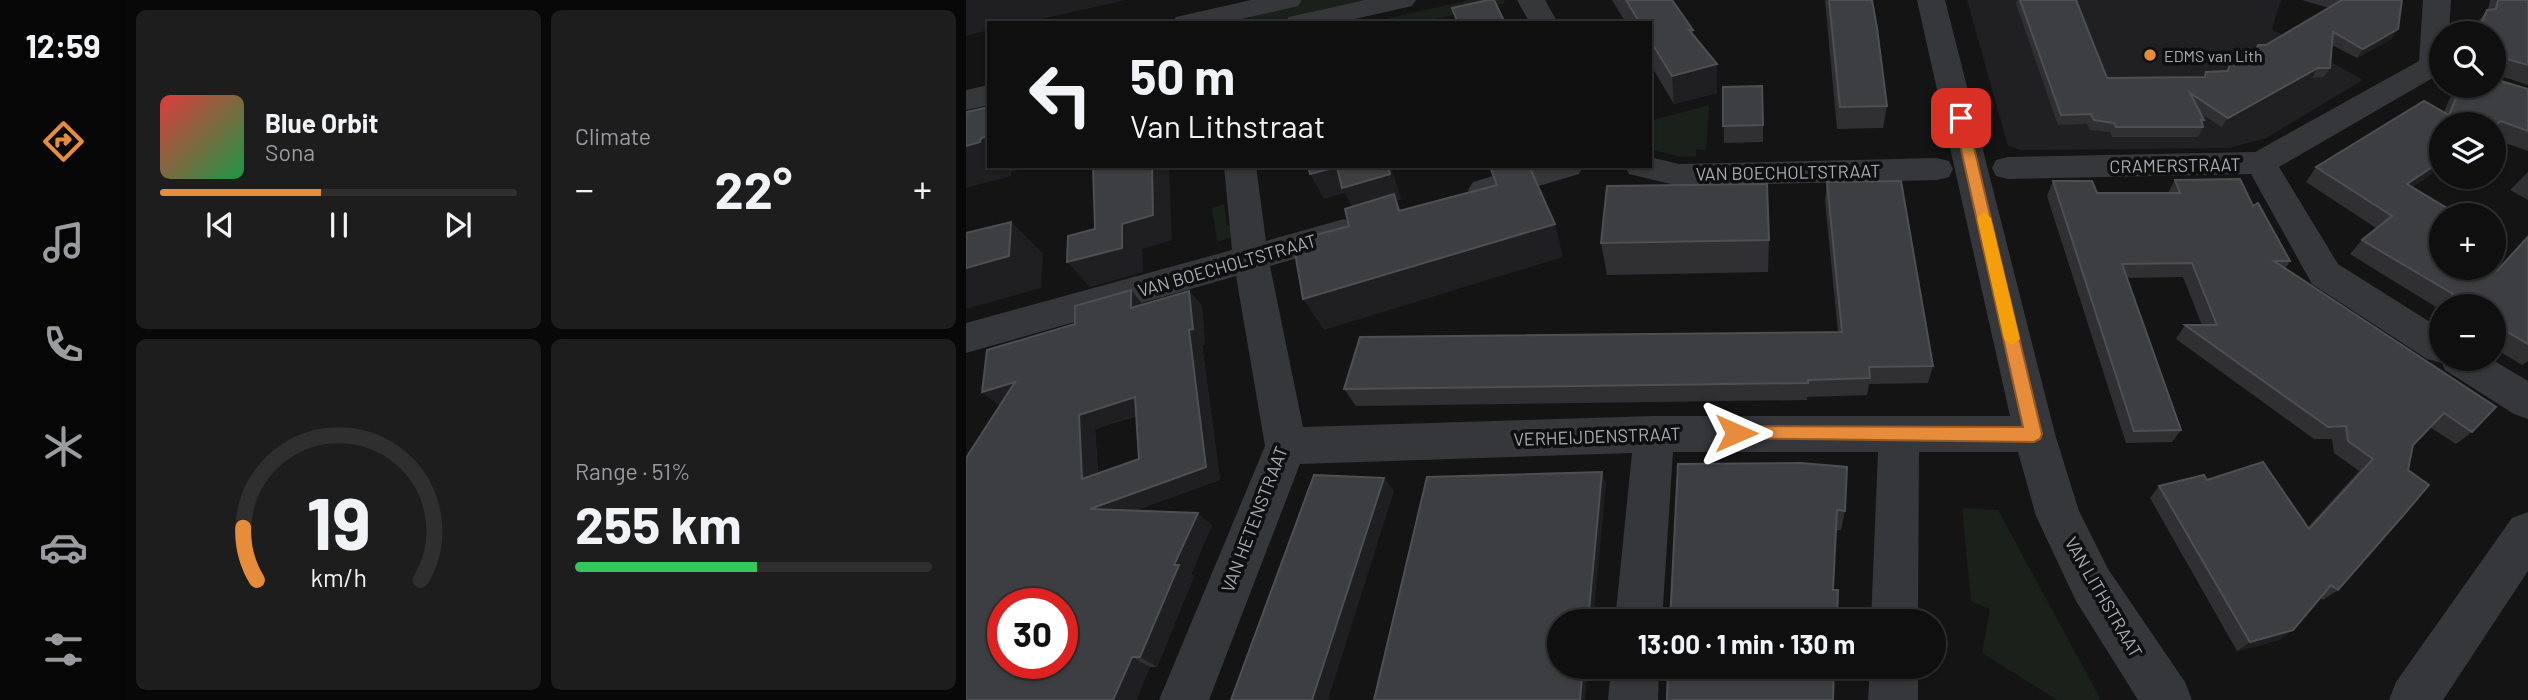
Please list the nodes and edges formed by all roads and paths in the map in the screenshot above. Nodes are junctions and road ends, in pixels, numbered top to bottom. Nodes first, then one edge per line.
1 (1288, 0) edge
2 (1402, 0) edge
3 (1531, 0) edge
4 (1931, 0) edge
5 (2437, 0) edge
6 (1223, 19) edge
7 (1204, 21) edge
8 (1308, 21) edge
9 (1543, 21) edge
10 (2437, 21) edge
11 (987, 69) edge
12 (2429, 70) edge
13 (966, 74) edge
14 (987, 95) edge
15 (966, 100) edge
16 (2260, 163) junction
17 (1240, 168) edge
18 (1560, 168) edge
19 (1649, 168) edge
20 (2008, 168) dead end
21 (1937, 169) dead end
22 (1462, 197) edge
23 (1370, 225) edge
24 (1251, 259) junction
25 (966, 338) edge
26 (2429, 340) edge
27 (2478, 371) edge
28 (2528, 402) edge
29 (1899, 432) junction
30 (1654, 434) junction
31 (2034, 434) junction
32 (1286, 446) junction
33 (2528, 533) edge
34 (1640, 609) edge
35 (1895, 609) edge
36 (1634, 679) edge
37 (1894, 679) edge
38 (1184, 700) edge
39 (1633, 700) edge
40 (1893, 700) edge
41 (2167, 700) edge
42 (2414, 700) edge

1 - 6 street
2 - 8 street
3 - 9 street
4 - 31 street, VAN LITHSTRAAT
5 - 10 street
6 - 7 street
11 - 13 street
12 - 16 street, CRAMERSTRAAT
14 - 15 street
16 - 20 street, CRAMERSTRAAT
16 - 26 street
17 - 24 street, VAN HETENSTRAAT
18 - 22 street
19 - 21 street, VAN BOECHOLTSTRAAT
23 - 24 street, VAN BOECHOLTSTRAAT
24 - 25 street, VAN BOECHOLTSTRAAT
24 - 32 street, VAN HETENSTRAAT
27 - 28 street
29 - 30 street, VERHEIJDENSTRAAT
29 - 31 street, VERHEIJDENSTRAAT
29 - 35 street
30 - 32 street, VERHEIJDENSTRAAT
30 - 34 street
31 - 41 street, VAN LITHSTRAAT
32 - 38 street, VAN HETENSTRAAT
33 - 42 street
36 - 39 street
37 - 40 street

